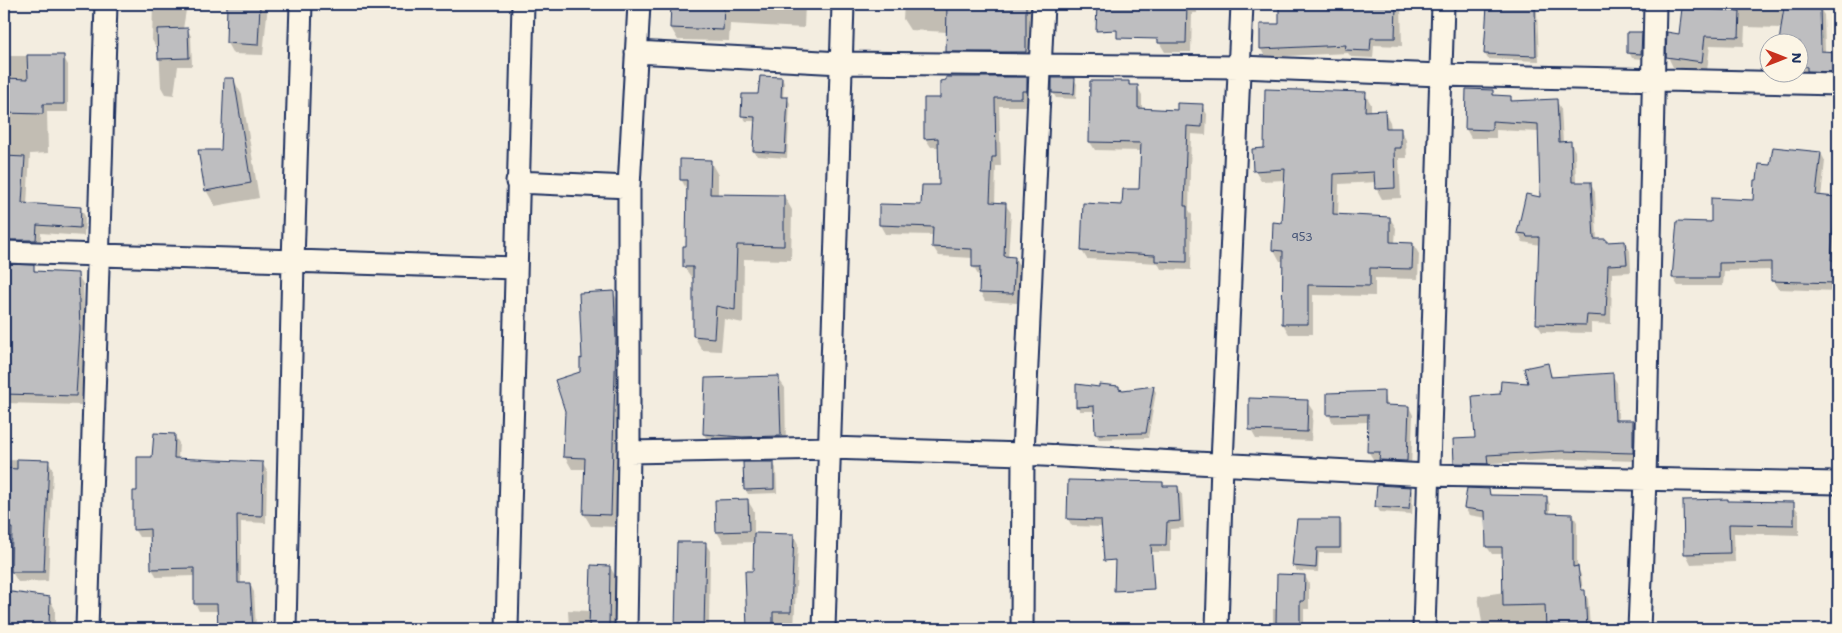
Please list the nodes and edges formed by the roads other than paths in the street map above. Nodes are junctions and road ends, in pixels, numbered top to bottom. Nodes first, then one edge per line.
1 (106, 4) edge
2 (302, 4) edge
3 (523, 4) edge
4 (639, 4) edge
5 (843, 4) edge
6 (1043, 4) edge
7 (1242, 4) edge
8 (1443, 4) edge
9 (1655, 4) edge
10 (636, 52) junction
11 (841, 63) junction
12 (1040, 66) junction
13 (1240, 67) junction
14 (1440, 74) junction
15 (1652, 78) junction
16 (1838, 84) edge
17 (517, 182) junction
18 (629, 187) junction
19 (4, 252) edge
20 (100, 254) junction
21 (293, 262) junction
22 (516, 268) junction
23 (830, 448) junction
24 (629, 452) junction
25 (1023, 454) junction
26 (1222, 463) junction
27 (1427, 475) junction
28 (1645, 480) junction
29 (1838, 483) edge
30 (87, 629) edge
31 (285, 629) edge
32 (507, 629) edge
33 (626, 629) edge
34 (824, 629) edge
35 (1022, 629) edge
36 (1217, 629) edge
37 (1424, 629) edge
38 (1638, 629) edge

1 - 20 street
2 - 21 street
3 - 17 street
4 - 10 street
5 - 11 street
6 - 12 street
7 - 13 street
8 - 14 street
9 - 15 street
10 - 11 street
10 - 18 street
11 - 12 street
11 - 23 street
12 - 13 street
12 - 25 street
13 - 14 street
13 - 26 street
14 - 15 street
14 - 27 street
15 - 16 street
15 - 28 street
17 - 18 street
17 - 22 street
18 - 24 street
19 - 20 street
20 - 21 street
20 - 30 street
21 - 22 street
21 - 31 street
22 - 32 street
23 - 24 street
23 - 25 street
23 - 34 street
24 - 33 street
25 - 26 street
25 - 35 street
26 - 27 street
26 - 36 street
27 - 28 street
27 - 37 street
28 - 29 street
28 - 38 street

